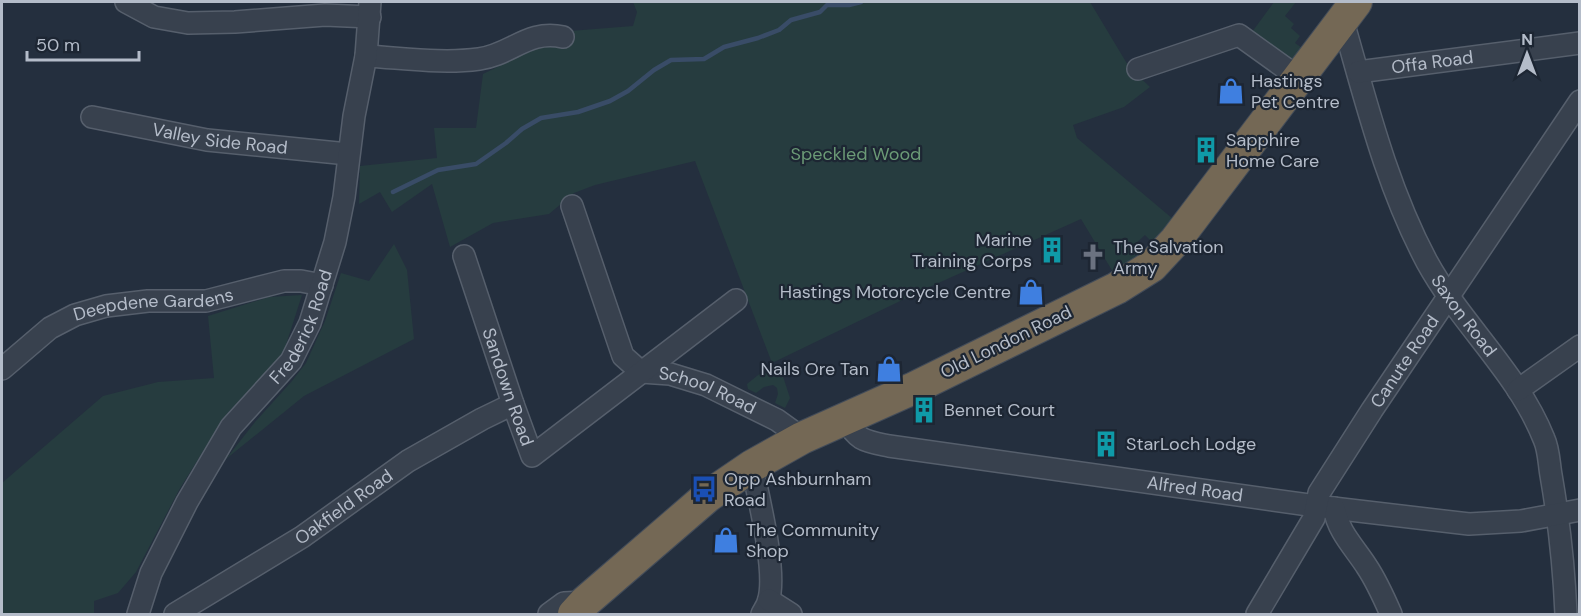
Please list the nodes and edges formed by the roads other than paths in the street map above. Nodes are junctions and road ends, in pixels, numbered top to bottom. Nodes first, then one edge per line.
1 (126, 2) edge
2 (370, 9) edge
3 (1349, 10) edge
4 (563, 37) dead end
5 (1580, 43) edge
6 (366, 56) junction
7 (1138, 69) dead end
8 (1358, 72) junction
9 (1299, 78) junction
10 (1580, 101) edge
11 (92, 117) dead end
12 (348, 154) junction
13 (572, 206) dead end
14 (464, 256) dead end
15 (322, 285) junction
16 (1449, 297) junction
17 (736, 300) dead end
18 (1580, 346) edge
19 (4, 362) edge
20 (641, 372) junction
21 (1518, 390) junction
22 (513, 404) junction
23 (845, 418) junction
24 (802, 438) junction
25 (752, 466) junction
26 (1325, 508) junction
27 (1580, 510) edge
28 (1558, 514) junction
29 (766, 607) edge
30 (579, 608) edge
31 (143, 614) edge
32 (175, 615) edge
33 (549, 615) edge
34 (791, 615) edge
35 (1257, 615) edge
36 (1391, 615) edge
37 (1566, 615) edge

1 - 2 street
2 - 6 street, Frederick Road
3 - 8 street, Saxon Road
3 - 9 highway, Old London Road
4 - 6 street
5 - 8 street, Offa Road
6 - 12 street, Frederick Road
7 - 9 street
8 - 16 street, Saxon Road
9 - 23 highway, Old London Road
10 - 16 street, Canute Road
11 - 12 street, Valley Side Road
12 - 15 street, Frederick Road
13 - 20 street, School Road
14 - 22 street, Sandown Road
15 - 19 street, Deepdene Gardens
15 - 31 street, Frederick Road
16 - 21 street, Saxon Road
16 - 26 street, Canute Road
17 - 20 street
18 - 21 street
20 - 22 street, Sandown Road
20 - 24 street, School Road
21 - 28 street, Saxon Road
22 - 32 street, Oakfield Road
23 - 24 highway, Old London Road
23 - 26 street, Alfred Road
24 - 25 highway, Old London Road
25 - 29 street
25 - 30 highway, Old London Road
26 - 28 street, Alfred Road
26 - 35 street, Canute Road
26 - 36 street
27 - 28 street, Alfred Road
28 - 37 street, Saxon Road
29 - 34 street
30 - 33 street, Old London Road

